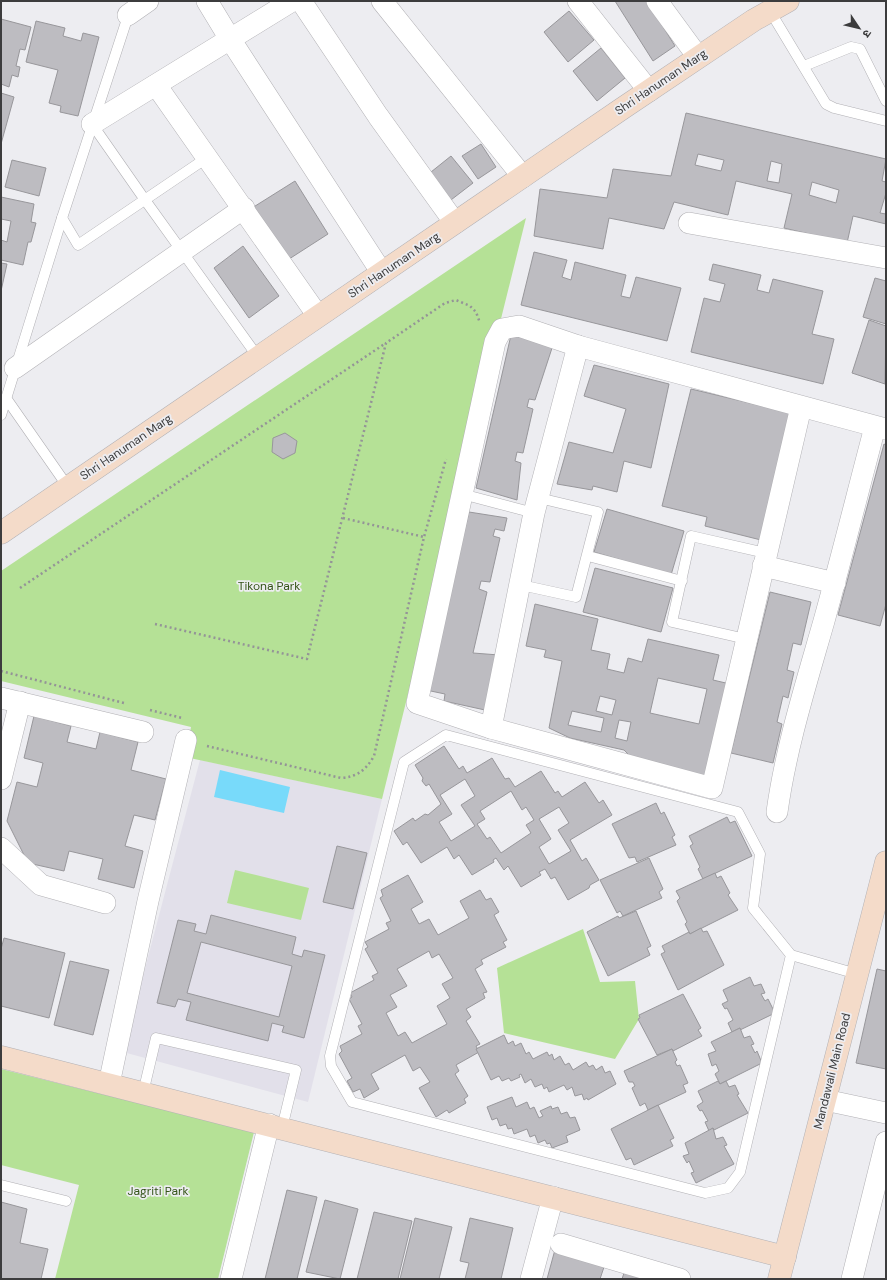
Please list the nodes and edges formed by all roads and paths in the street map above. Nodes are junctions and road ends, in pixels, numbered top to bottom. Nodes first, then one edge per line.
1 (148, 1) edge
2 (207, 1) edge
3 (292, 1) edge
4 (301, 1) edge
5 (382, 1) edge
6 (657, 1) edge
7 (582, 3) edge
8 (779, 6) edge
9 (131, 8) edge
10 (230, 39) junction
11 (698, 57) junction
12 (804, 66) junction
13 (156, 85) junction
14 (649, 91) junction
15 (886, 100) edge
16 (886, 121) edge
17 (92, 124) junction
18 (208, 157) junction
19 (522, 177) junction
20 (145, 200) junction
21 (244, 208) junction
22 (62, 218) junction
23 (455, 223) junction
24 (690, 223) dead end
25 (181, 251) junction
26 (886, 258) edge
27 (382, 273) junction
28 (318, 316) junction
29 (481, 328) dead end
30 (386, 343) junction
31 (578, 346) junction
32 (258, 357) junction
33 (15, 368) junction
34 (6, 398) junction
35 (801, 407) junction
36 (1, 415) edge
37 (881, 428) edge
38 (446, 456) dead end
39 (68, 487) junction
40 (462, 494) junction
41 (536, 505) junction
42 (342, 518) junction
43 (1, 532) edge
44 (424, 537) junction
45 (588, 556) junction
46 (765, 560) junction
47 (682, 582) junction
48 (835, 583) junction
49 (521, 585) junction
50 (20, 588) dead end
51 (155, 624) dead end
52 (746, 639) junction
53 (11, 700) edge
54 (492, 728) junction
55 (143, 732) dead end
56 (186, 740) dead end
57 (307, 770) dead end
58 (1, 779) edge
59 (778, 812) dead end
60 (1, 848) edge
61 (886, 862) edge
62 (105, 903) dead end
63 (791, 955) junction
64 (857, 974) junction
65 (1, 1057) edge
66 (109, 1084) junction
67 (142, 1093) junction
68 (826, 1094) junction
69 (886, 1098) edge
70 (886, 1112) edge
71 (276, 1126) junction
72 (886, 1142) edge
73 (1, 1185) edge
74 (553, 1197) junction
75 (66, 1201) dead end
76 (561, 1244) dead end
77 (785, 1257) junction
78 (231, 1279) edge
79 (531, 1279) edge
80 (680, 1279) edge
81 (779, 1279) edge
82 (852, 1279) edge

1 - 9 street
2 - 10 street
3 - 10 street
4 - 23 street
5 - 19 street
6 - 11 street
7 - 14 street
8 - 11 street, Shri Hanuman Marg
8 - 12 lane
9 - 17 lane
10 - 13 street
10 - 27 street
11 - 14 street, Shri Hanuman Marg
12 - 15 lane
12 - 16 lane
13 - 17 street
13 - 18 street
14 - 19 street, Shri Hanuman Marg
17 - 20 lane
17 - 22 lane
18 - 20 lane
18 - 21 street
19 - 23 street, Shri Hanuman Marg
20 - 22 lane
20 - 25 lane
21 - 25 street
21 - 28 street
22 - 33 lane
23 - 27 street, Shri Hanuman Marg
24 - 26 street
25 - 32 lane
25 - 33 street
27 - 28 street, Shri Hanuman Marg
28 - 32 street, Shri Hanuman Marg
29 - 30 path
30 - 42 path
30 - 50 path
31 - 35 street
31 - 40 street
31 - 41 street
32 - 39 street, Shri Hanuman Marg
33 - 34 lane
34 - 36 lane
34 - 39 lane
35 - 37 street
35 - 46 street
37 - 48 street
38 - 44 path
39 - 43 street, Shri Hanuman Marg
40 - 41 lane
40 - 54 street
41 - 45 lane
41 - 49 street
42 - 44 path
42 - 51 path
44 - 57 path
45 - 47 lane
45 - 49 lane
46 - 47 lane
46 - 48 street
46 - 52 street
47 - 52 lane
48 - 59 street
49 - 54 street
52 - 54 street
53 - 55 street
53 - 58 street
56 - 66 street
60 - 62 street
61 - 64 street, Mandawali Main Road
63 - 63 lane
63 - 64 lane
64 - 68 street, Mandawali Main Road
65 - 66 street
66 - 67 street
67 - 71 street
67 - 71 lane
68 - 69 street
68 - 70 street
68 - 77 street, Mandawali Main Road
71 - 74 street
71 - 78 street
72 - 82 street
73 - 75 lane
74 - 77 street
74 - 79 street
76 - 80 street
77 - 81 street, Mandawali Main Road

